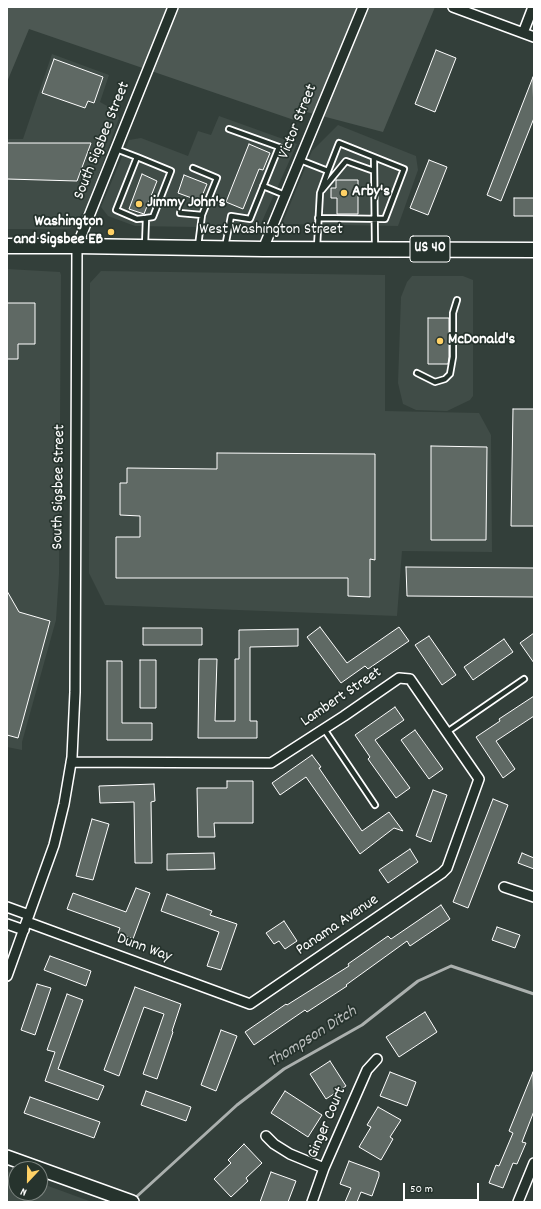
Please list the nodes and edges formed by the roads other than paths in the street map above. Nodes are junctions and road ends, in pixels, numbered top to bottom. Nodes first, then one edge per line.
1 (173, 7) edge
2 (363, 7) edge
3 (453, 7) edge
4 (533, 7) edge
5 (523, 33) junction
6 (534, 37) edge
7 (230, 128) dead end
8 (116, 149) junction
9 (137, 157) junction
10 (374, 157) junction
11 (300, 160) junction
12 (193, 168) dead end
13 (328, 171) junction
14 (374, 171) junction
15 (263, 186) junction
16 (320, 193) junction
17 (285, 195) junction
18 (180, 213) dead end
19 (202, 215) junction
20 (146, 218) junction
21 (318, 218) junction
22 (375, 219) junction
23 (7, 246) edge
24 (77, 246) junction
25 (145, 247) junction
26 (198, 248) junction
27 (225, 248) junction
28 (263, 249) junction
29 (316, 249) junction
30 (375, 249) junction
31 (534, 250) edge
32 (457, 300) dead end
33 (417, 373) dead end
34 (524, 678) dead end
35 (324, 729) junction
36 (447, 732) junction
37 (71, 762) junction
38 (374, 805) dead end
39 (442, 873) joint
40 (504, 887) dead end
41 (534, 897) edge
42 (7, 907) edge
43 (27, 923) junction
44 (7, 924) edge
45 (7, 976) edge
46 (250, 1004) joint
47 (377, 1058) dead end
48 (266, 1136) dead end
49 (7, 1157) edge
50 (534, 1163) edge
51 (324, 1168) junction
52 (126, 1200) edge
53 (312, 1202) edge
54 (518, 1202) edge

1 - 8 street, South Sigsbee Street
2 - 11 street, Victor Street
3 - 5 street
4 - 5 street
5 - 6 street
7 - 15 lane
8 - 9 lane
8 - 24 street, South Sigsbee Street
9 - 20 lane
9 - 20 lane
10 - 13 lane
10 - 14 lane
10 - 22 lane
11 - 13 lane
11 - 17 street, Victor Street
12 - 19 lane
13 - 16 lane
14 - 16 lane
14 - 22 lane
15 - 17 lane
15 - 27 lane
16 - 21 lane
17 - 28 street, Victor Street
18 - 19 lane
19 - 26 lane
20 - 25 lane
21 - 22 lane
21 - 29 lane
22 - 30 lane
23 - 24 main road, West Washington Street / US 40
24 - 25 main road, West Washington Street / US 40
24 - 37 street, South Sigsbee Street
25 - 26 main road, West Washington Street / US 40
26 - 27 main road, West Washington Street / US 40
27 - 28 main road, West Washington Street / US 40
28 - 29 main road, West Washington Street / US 40
29 - 30 main road, West Washington Street / US 40
30 - 31 main road, West Washington Street / US 40
32 - 33 lane
34 - 36 lane
35 - 36 street, Lambert Street
35 - 37 street, Lambert Street
35 - 38 lane
36 - 39 street, Lambert Street
37 - 43 street, South Sigsbee Street
39 - 46 street, Panama Avenue
40 - 41 street
42 - 43 street
43 - 44 street
43 - 45 street, South Sigsbee Street
43 - 46 street, Dunn Way
47 - 51 street, Ginger Court
48 - 51 street
49 - 52 street
50 - 54 street
51 - 53 street, Ginger Court

